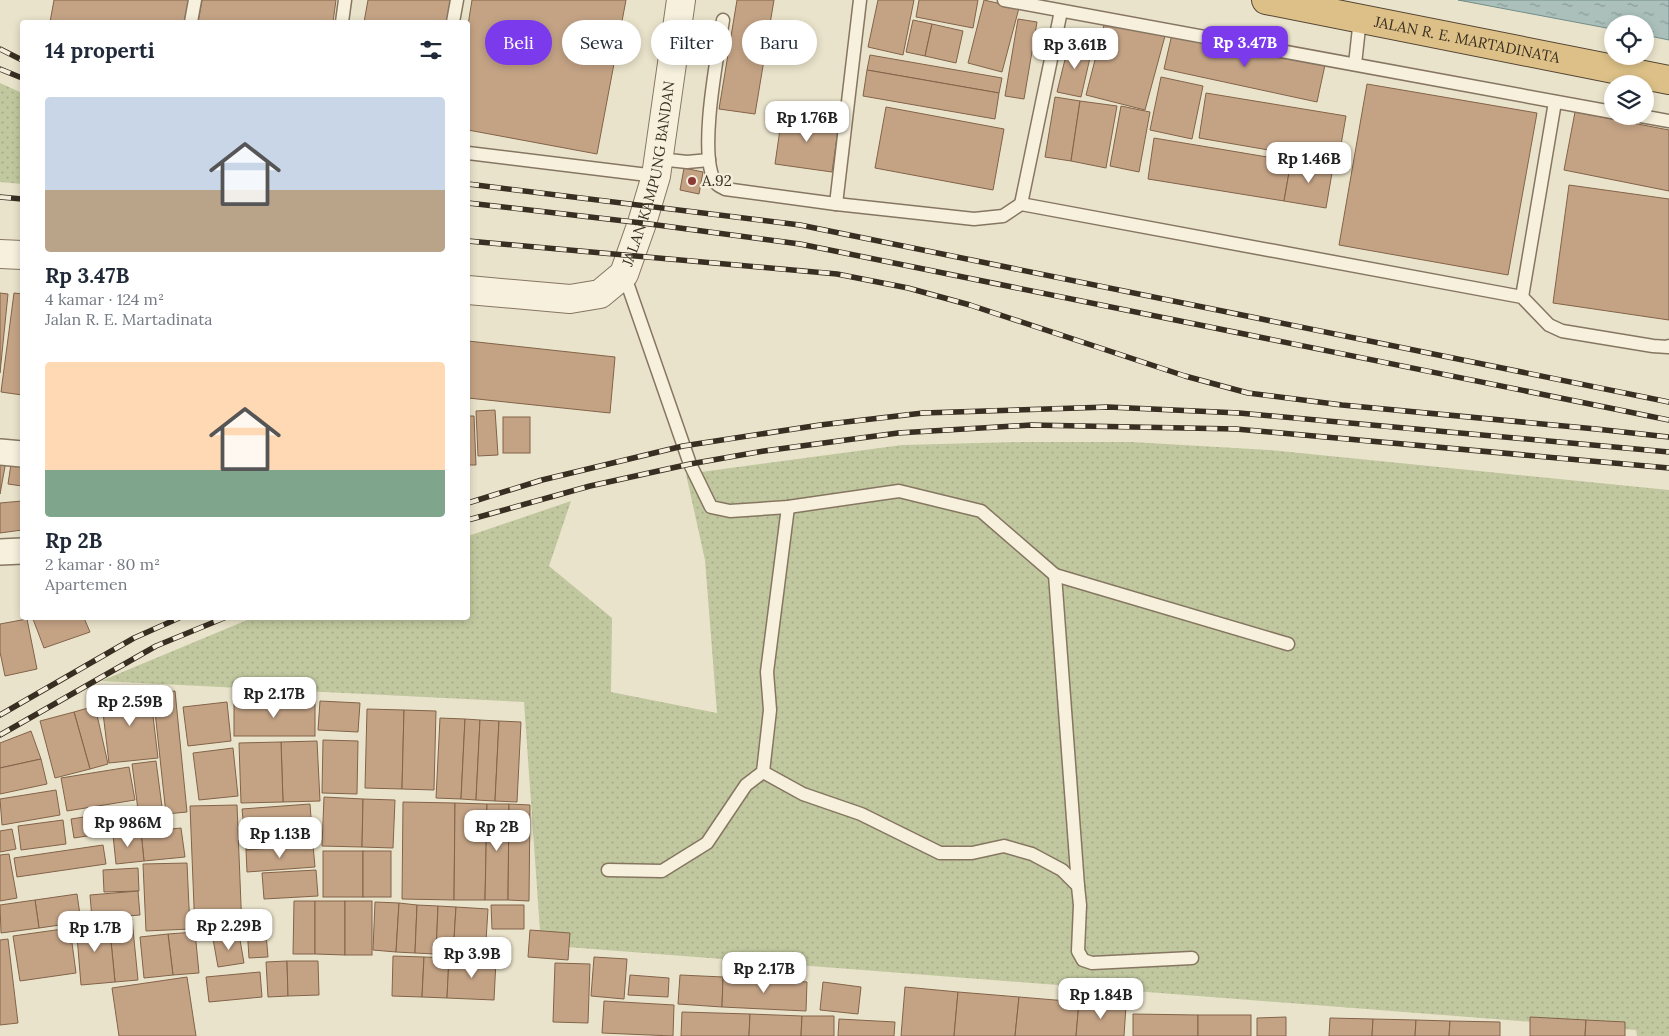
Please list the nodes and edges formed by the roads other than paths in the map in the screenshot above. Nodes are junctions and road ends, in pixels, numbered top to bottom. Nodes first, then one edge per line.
1 (195, 0) edge
2 (346, 0) edge
3 (458, 0) edge
4 (681, 0) edge
5 (860, 0) edge
6 (1004, 0) edge
7 (1266, 0) edge
8 (1061, 11) junction
9 (1360, 19) junction
10 (191, 20) edge
11 (342, 20) edge
12 (454, 20) edge
13 (1355, 64) junction
14 (717, 65) edge
15 (1669, 80) edge
16 (1555, 102) junction
17 (1604, 111) edge
18 (1654, 118) edge
19 (1669, 121) edge
20 (470, 153) edge
21 (709, 160) junction
22 (657, 168) junction
23 (836, 204) junction
24 (1021, 204) junction
25 (0, 254) edge
26 (20, 256) edge
27 (624, 274) junction
28 (470, 290) edge
29 (1522, 298) junction
30 (1669, 346) edge
31 (0, 452) edge
32 (20, 454) edge
33 (788, 507) junction
34 (20, 551) edge
35 (0, 552) edge
36 (1055, 575) junction
37 (1288, 644) dead end
38 (763, 772) junction
39 (608, 870) dead end
40 (1078, 886) junction
41 (1192, 958) dead end

1 - 10 lane
2 - 11 lane
3 - 12 lane
4 - 22 street, JALAN KAMPUNG BANDAN
5 - 23 lane
6 - 8 lane
7 - 9 highway, JALAN R. E. MARTADINATA
8 - 13 lane
8 - 24 lane
9 - 13 lane
9 - 15 highway, JALAN R. E. MARTADINATA
13 - 16 lane
14 - 21 lane
16 - 17 lane
16 - 29 lane
18 - 19 lane
20 - 22 lane
21 - 22 lane
21 - 23 lane
22 - 27 street, JALAN KAMPUNG BANDAN
23 - 24 lane
24 - 29 lane
25 - 26 street
27 - 28 street, JALAN KAMPUNG BANDAN
27 - 33 lane
29 - 30 lane
31 - 32 street
33 - 36 lane
33 - 38 lane
34 - 35 street
36 - 37 lane
36 - 40 lane
38 - 39 lane
38 - 40 lane
40 - 41 lane

